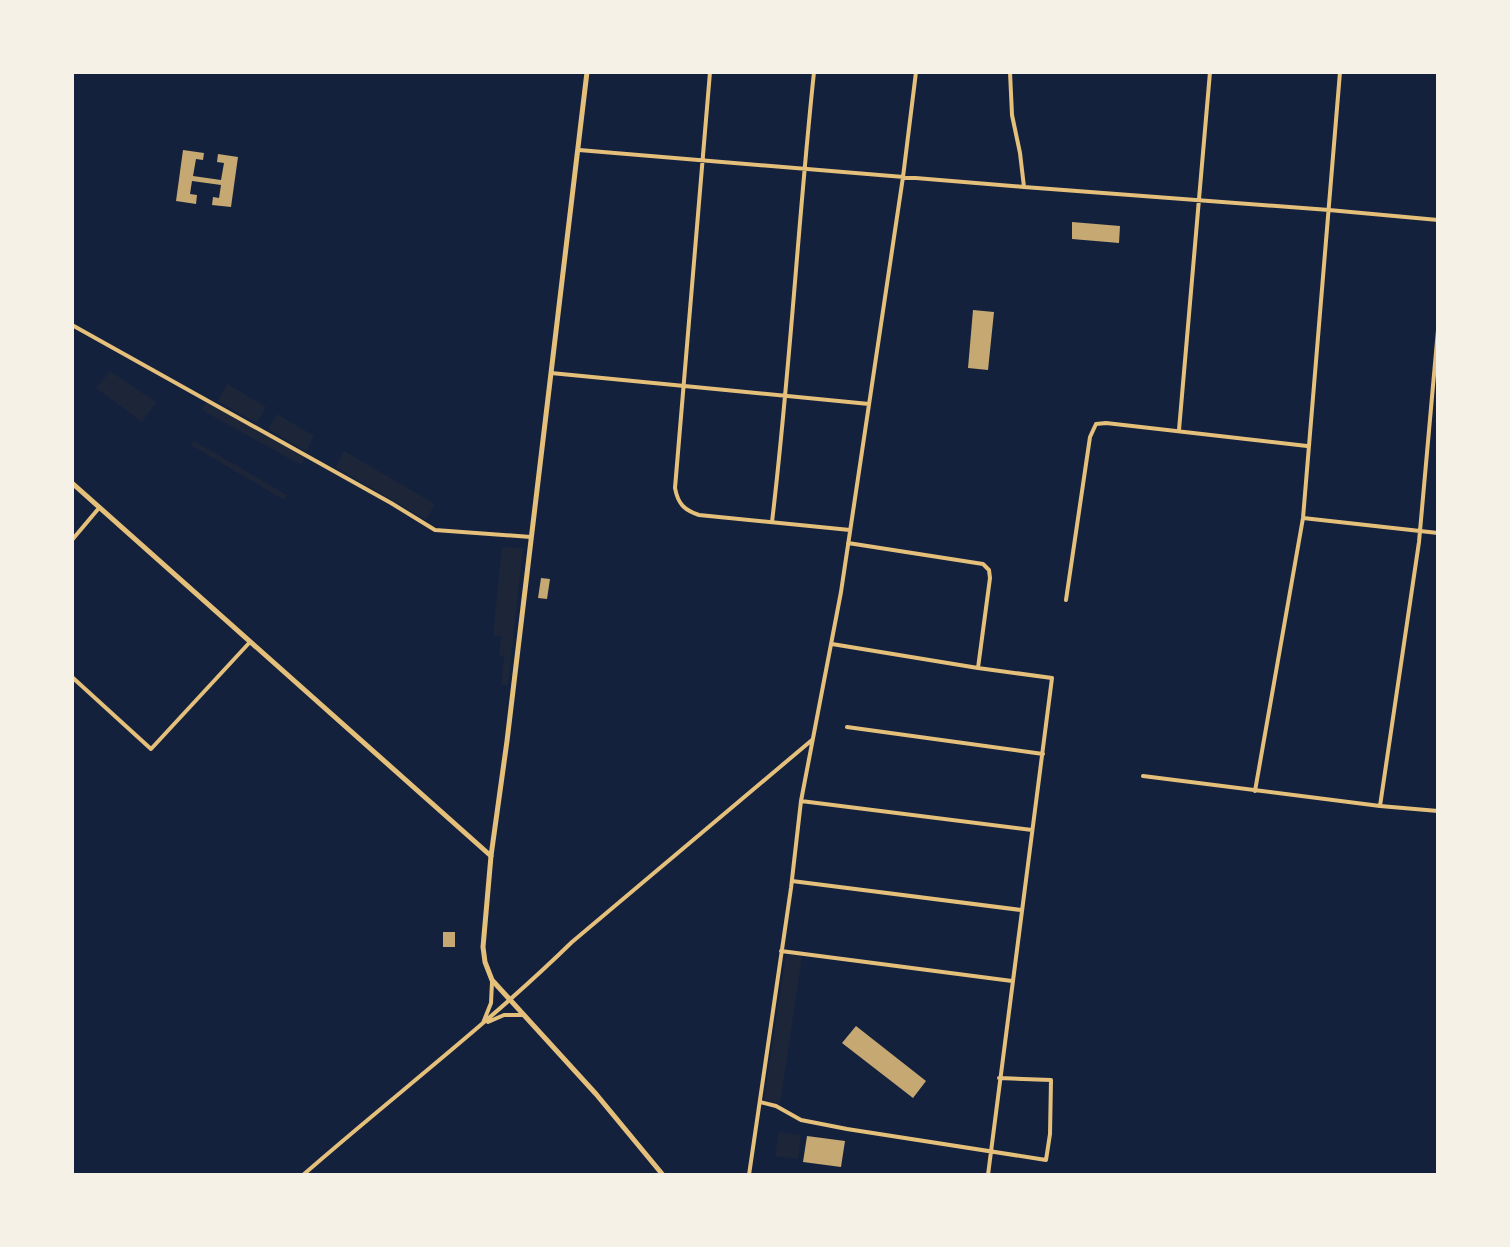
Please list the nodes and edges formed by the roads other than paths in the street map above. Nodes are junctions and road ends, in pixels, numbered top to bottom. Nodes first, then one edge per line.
1 (587, 72) edge
2 (710, 72) edge
3 (814, 72) edge
4 (916, 72) edge
5 (1010, 72) edge
6 (1210, 72) edge
7 (1340, 72) edge
8 (579, 150) junction
9 (703, 159) junction
10 (803, 169) junction
11 (903, 177) junction
12 (1024, 187) junction
13 (1198, 200) junction
14 (1329, 210) junction
15 (1438, 220) edge
16 (72, 325) edge
17 (1438, 330) edge
18 (551, 373) junction
19 (684, 386) junction
20 (785, 394) junction
21 (869, 404) junction
22 (1179, 430) junction
23 (1307, 446) junction
24 (72, 483) edge
25 (99, 508) junction
26 (1303, 518) junction
27 (772, 522) junction
28 (850, 530) junction
29 (1420, 531) junction
30 (1438, 533) edge
31 (532, 537) junction
32 (72, 540) edge
33 (848, 543) junction
34 (1066, 600) dead end
35 (250, 642) junction
36 (832, 644) junction
37 (978, 668) junction
38 (72, 677) edge
39 (847, 727) dead end
40 (813, 739) junction
41 (1043, 754) junction
42 (1143, 776) dead end
43 (1255, 791) junction
44 (801, 801) junction
45 (1380, 806) junction
46 (1438, 811) edge
47 (1032, 830) junction
48 (491, 856) junction
49 (792, 881) junction
50 (1021, 910) junction
51 (781, 951) junction
52 (492, 980) junction
53 (1012, 981) junction
54 (510, 1000) junction
55 (524, 1015) junction
56 (482, 1025) junction
57 (999, 1078) junction
58 (760, 1102) junction
59 (992, 1151) junction
60 (303, 1175) edge
61 (663, 1175) edge
62 (749, 1175) edge
63 (988, 1175) edge

1 - 8 main road
2 - 9 street
3 - 10 street
4 - 11 street
5 - 12 street
6 - 13 street
7 - 14 street
8 - 9 street
8 - 18 main road
9 - 10 street
9 - 19 street
10 - 11 street
10 - 20 street
11 - 12 street
11 - 21 street
12 - 13 street
13 - 14 street
13 - 22 street
14 - 15 street
14 - 23 street
16 - 31 street
17 - 29 street
18 - 19 street
18 - 31 main road
19 - 20 street
19 - 27 street
20 - 21 street
20 - 27 street
21 - 28 street
22 - 23 street
22 - 34 street
23 - 26 street
24 - 25 main road
25 - 32 street
25 - 35 main road
26 - 29 street
26 - 43 street
27 - 28 street
28 - 33 street
29 - 30 street
29 - 45 street
31 - 48 main road
33 - 36 street
33 - 37 street
35 - 38 street
35 - 48 main road
36 - 37 street
36 - 40 street
37 - 41 street
39 - 41 street
40 - 44 street
40 - 54 street
41 - 47 street
42 - 43 street
43 - 45 street
44 - 47 street
44 - 49 street
45 - 46 street
47 - 50 street
48 - 52 main road
49 - 50 street
49 - 51 street
50 - 53 street
51 - 53 street
51 - 58 street
52 - 54 main road
52 - 56 street
53 - 57 street
54 - 55 main road
54 - 56 street
55 - 56 street
55 - 61 main road
56 - 60 street
57 - 59 street
57 - 59 street
58 - 59 street
58 - 62 street
59 - 63 street

